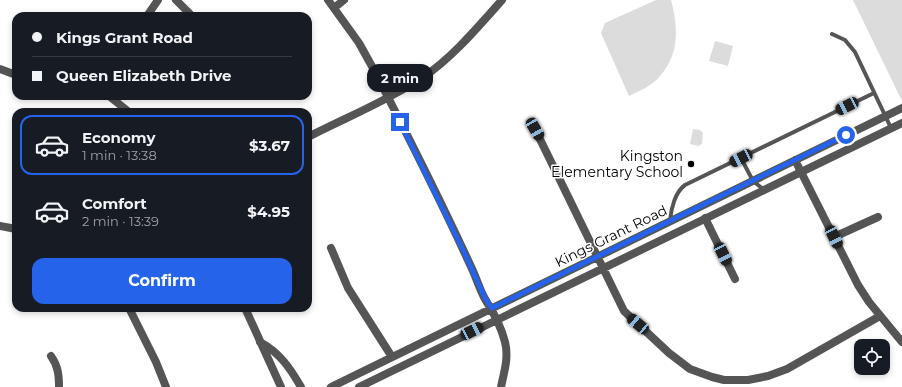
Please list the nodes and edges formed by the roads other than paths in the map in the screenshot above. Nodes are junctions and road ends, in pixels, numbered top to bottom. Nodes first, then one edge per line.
1 (158, 0) edge
2 (176, 0) edge
3 (328, 0) edge
4 (344, 0) edge
5 (502, 0) edge
6 (334, 8) junction
7 (150, 12) edge
8 (188, 12) edge
9 (832, 34) dead end
10 (0, 69) edge
11 (12, 74) edge
12 (874, 93) junction
13 (388, 97) junction
14 (115, 100) edge
15 (124, 108) edge
16 (902, 108) edge
17 (885, 116) junction
18 (902, 123) edge
19 (891, 128) junction
20 (535, 129) dead end
21 (312, 135) edge
22 (741, 158) junction
23 (795, 160) junction
24 (801, 172) junction
25 (753, 181) junction
26 (763, 190) junction
27 (878, 217) dead end
28 (705, 218) junction
29 (670, 222) junction
30 (0, 226) edge
31 (12, 228) edge
32 (834, 237) junction
33 (331, 248) dead end
34 (598, 256) junction
35 (603, 267) junction
36 (735, 279) dead end
37 (492, 308) junction
38 (131, 312) edge
39 (246, 312) edge
40 (880, 316) junction
41 (497, 319) junction
42 (260, 342) junction
43 (902, 342) edge
44 (51, 356) dead end
45 (392, 357) junction
46 (729, 384) edge
47 (59, 387) edge
48 (166, 387) edge
49 (281, 387) edge
50 (301, 387) edge
51 (330, 387) edge
52 (359, 387) edge
53 (501, 387) edge

1 - 7 street
2 - 8 street
3 - 6 street
4 - 6 street
5 - 13 street
6 - 13 street
9 - 12 lane
10 - 11 street
12 - 17 lane
12 - 22 lane
13 - 21 street
13 - 37 street
14 - 15 street
16 - 17 street, Kings Grant Road
17 - 19 lane
17 - 23 street, Kings Grant Road
18 - 19 street, Kings Grant Road
19 - 24 street, Kings Grant Road
20 - 34 street
22 - 25 lane
22 - 29 lane
23 - 24 street
23 - 25 street, Kings Grant Road
24 - 26 street, Kings Grant Road
24 - 32 street
25 - 26 lane
25 - 29 street, Kings Grant Road
26 - 28 street, Kings Grant Road
27 - 32 street
28 - 35 street, Kings Grant Road
28 - 36 street
29 - 34 street, Kings Grant Road
30 - 31 street
32 - 40 street
33 - 45 street
34 - 35 street
34 - 37 street, Kings Grant Road
35 - 41 street, Kings Grant Road
35 - 46 street
37 - 41 street
37 - 45 street, Kings Grant Road
38 - 48 street
39 - 42 street
40 - 43 street
40 - 46 street
41 - 52 street, Kings Grant Road
41 - 53 street
42 - 49 street
42 - 50 street
44 - 47 street
45 - 51 street, Kings Grant Road

